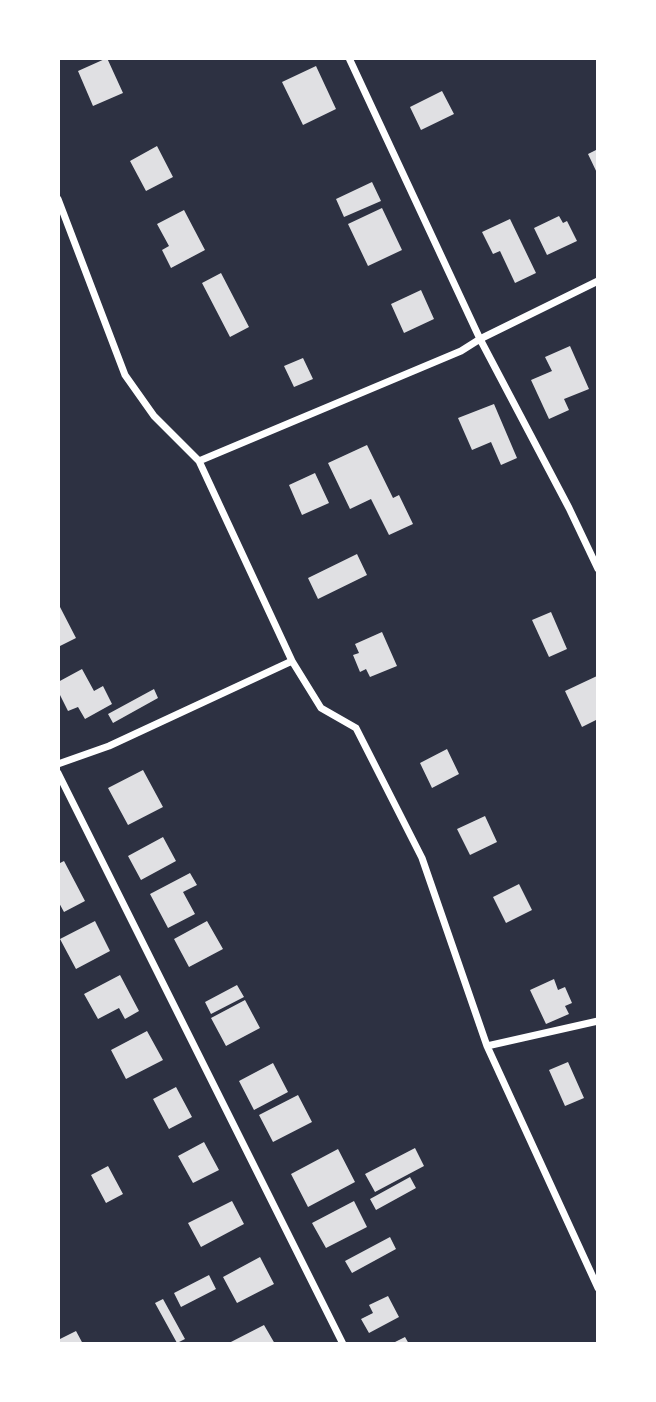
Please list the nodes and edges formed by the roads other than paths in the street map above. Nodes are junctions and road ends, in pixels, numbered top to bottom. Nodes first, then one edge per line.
1 (349, 58) edge
2 (58, 199) edge
3 (598, 281) edge
4 (480, 339) junction
5 (198, 461) junction
6 (598, 569) edge
7 (292, 661) junction
8 (58, 764) edge
9 (58, 774) edge
10 (598, 1021) edge
11 (487, 1046) junction
12 (598, 1289) edge
13 (343, 1344) edge

1 - 4 street
2 - 5 street
3 - 4 street
4 - 5 street
4 - 6 street
5 - 7 street
7 - 8 street
7 - 11 street
9 - 13 street
10 - 11 street
11 - 12 street

